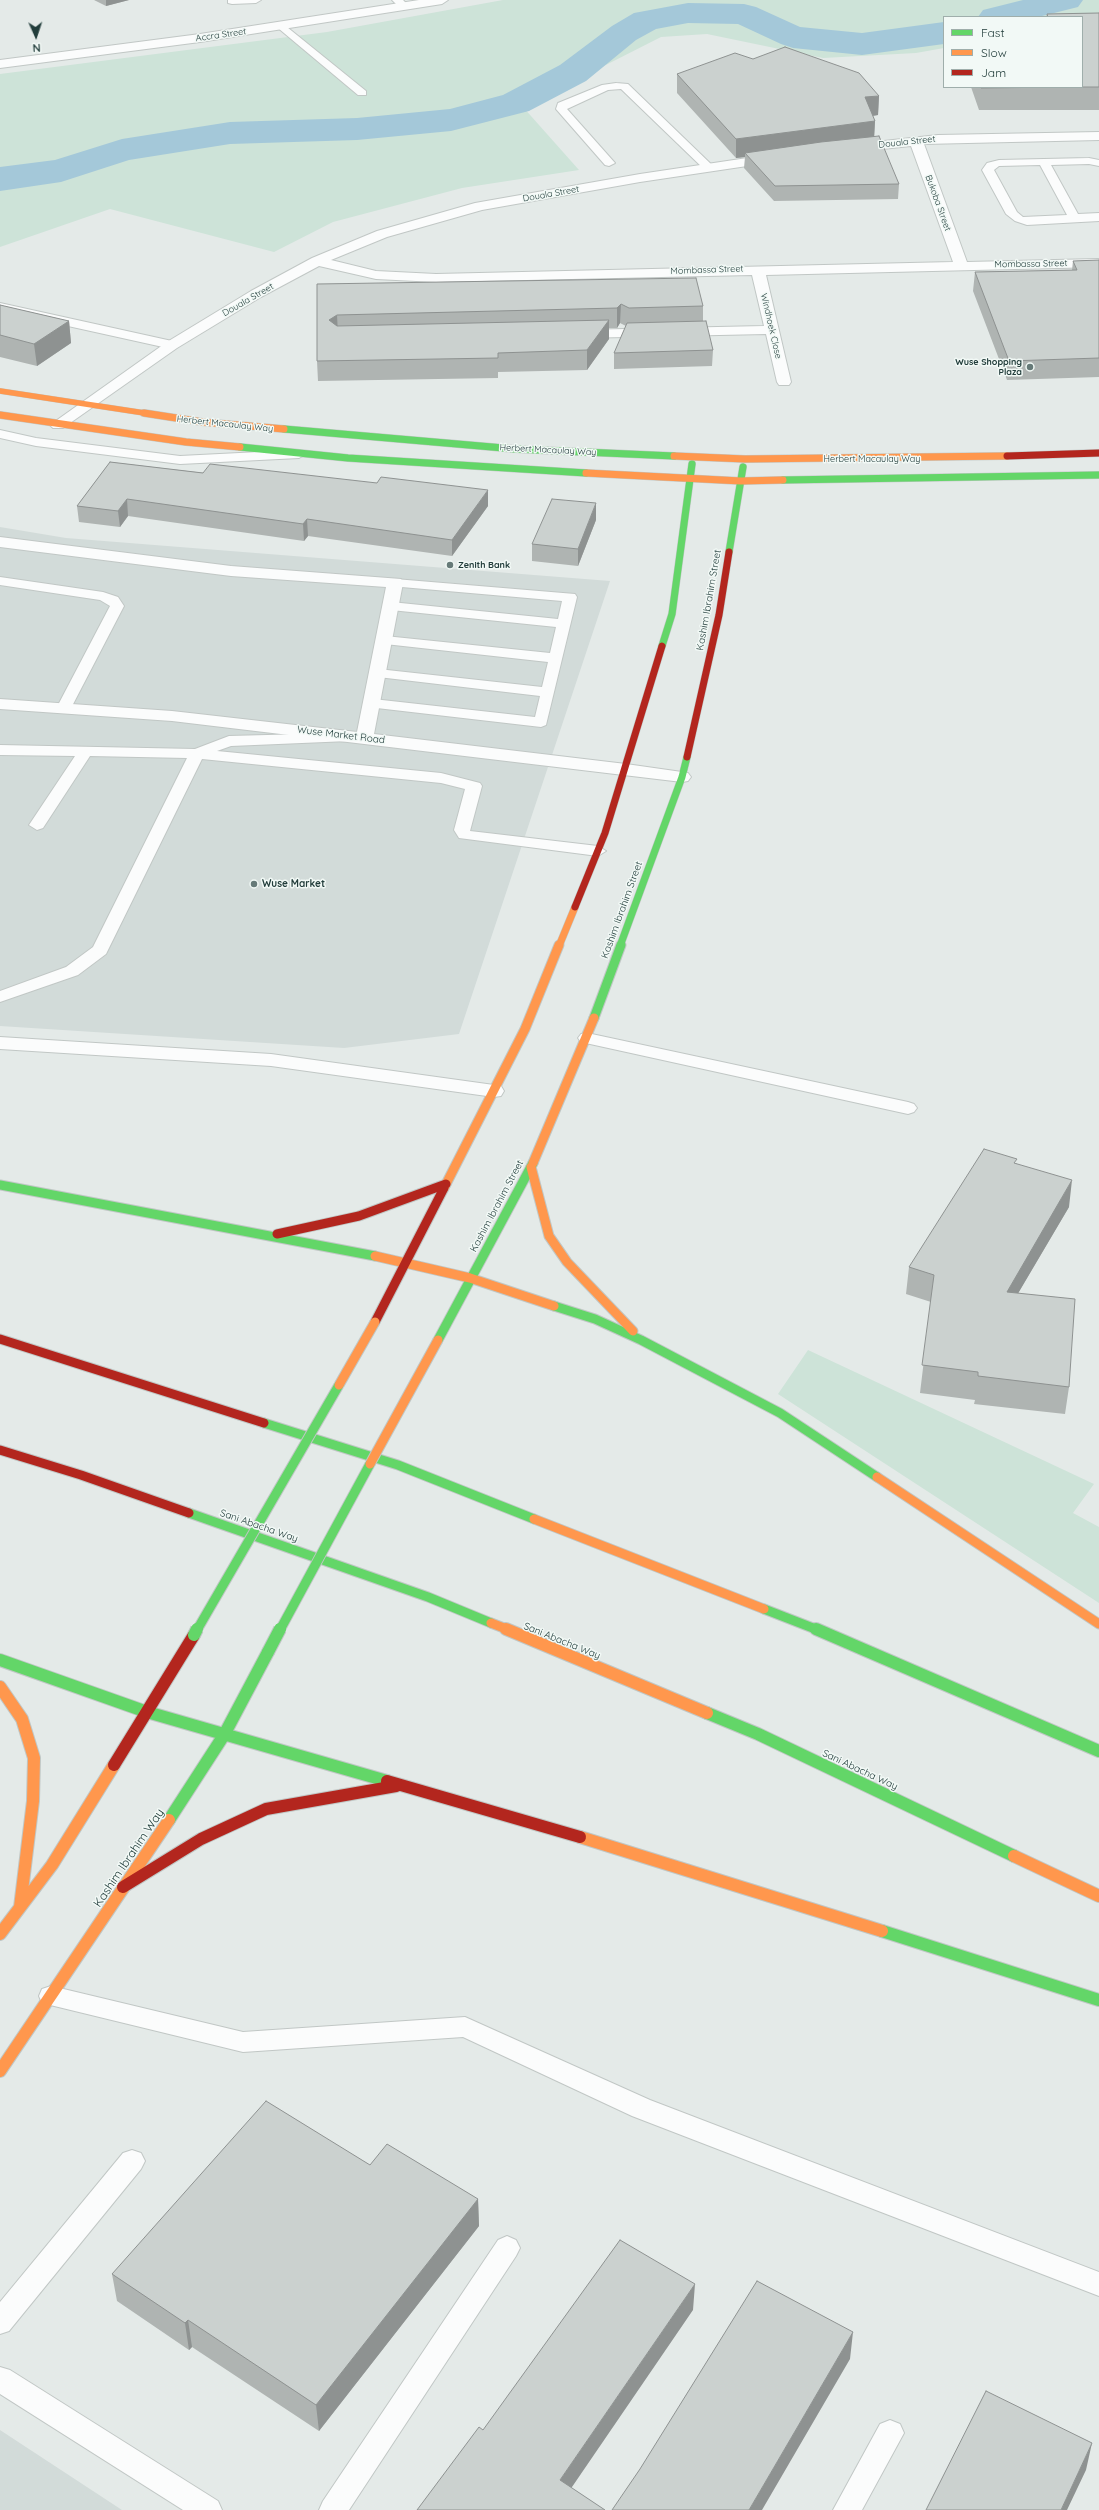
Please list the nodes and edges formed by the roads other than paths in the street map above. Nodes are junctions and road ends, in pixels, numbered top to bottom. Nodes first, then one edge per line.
1 (256, 0) edge
2 (442, 0) edge
3 (232, 1) edge
4 (400, 3) edge
5 (282, 26) junction
6 (0, 64) edge
7 (362, 92) dead end
8 (1099, 136) edge
9 (916, 141) junction
10 (836, 149) edge
11 (790, 155) edge
12 (1044, 162) junction
13 (609, 163) dead end
14 (1099, 163) edge
15 (709, 168) junction
16 (1099, 217) edge
17 (1074, 218) junction
18 (317, 261) junction
19 (1099, 263) edge
20 (961, 265) junction
21 (758, 269) junction
22 (0, 307) edge
23 (772, 330) junction
24 (567, 335) edge
25 (172, 345) junction
26 (784, 382) dead end
27 (0, 391) edge
28 (83, 406) junction
29 (0, 415) edge
30 (58, 425) junction
31 (0, 434) edge
32 (1099, 453) edge
33 (301, 454) junction
34 (693, 457) junction
35 (745, 459) junction
36 (1099, 475) edge
37 (690, 480) junction
38 (741, 481) junction
39 (0, 542) edge
40 (0, 581) edge
41 (396, 583) junction
42 (391, 606) junction
43 (564, 624) junction
44 (385, 640) junction
45 (556, 658) junction
46 (378, 673) junction
47 (548, 692) junction
48 (0, 704) edge
49 (373, 704) junction
50 (65, 707) junction
51 (365, 737) junction
52 (0, 750) edge
53 (85, 753) junction
54 (197, 754) junction
55 (626, 769) junction
56 (682, 777) junction
57 (37, 825) dead end
58 (598, 851) junction
59 (0, 997) edge
60 (587, 1038) junction
61 (0, 1043) edge
62 (494, 1092) junction
63 (908, 1108) dead end
64 (531, 1168) junction
65 (446, 1184) junction
66 (0, 1185) edge
67 (268, 1236) junction
68 (406, 1262) junction
69 (470, 1278) junction
70 (0, 1339) edge
71 (641, 1340) junction
72 (0, 1450) edge
73 (1099, 1624) edge
74 (268, 1652) joint
75 (0, 1660) edge
76 (0, 1687) edge
77 (146, 1712) junction
78 (224, 1735) junction
79 (1099, 1751) edge
80 (401, 1786) junction
81 (123, 1887) junction
82 (1099, 1896) edge
83 (20, 1907) junction
84 (0, 1934) edge
85 (51, 1996) junction
86 (1099, 2000) edge
87 (0, 2071) edge
88 (132, 2161) dead end
89 (507, 2248) dead end
90 (1099, 2284) edge
91 (0, 2322) edge
92 (0, 2379) edge
93 (890, 2433) dead end
94 (208, 2510) edge
95 (333, 2510) edge
96 (847, 2510) edge

1 - 3 lane
2 - 4 street, Accra Street
4 - 5 street, Accra Street
5 - 6 street, Accra Street
5 - 7 lane
8 - 9 street, Douala Street
9 - 10 street, Douala Street
9 - 20 street, Bukoba Street
11 - 15 street, Douala Street
12 - 14 lane
12 - 17 lane
12 - 17 lane
13 - 15 lane
15 - 18 street, Douala Street
16 - 17 lane
18 - 21 street, Mombassa Street
18 - 25 street, Douala Street
19 - 20 street, Mombassa Street
20 - 21 street, Mombassa Street
21 - 23 street, Windhoek Close
22 - 25 lane
23 - 24 street
23 - 26 street, Windhoek Close
25 - 28 street, Douala Street
27 - 28 main road, Herbert Macaulay Way
28 - 30 street, Douala Street
28 - 34 main road, Herbert Macaulay Way
29 - 30 main road
30 - 33 main road
31 - 33 lane
32 - 35 main road, Herbert Macaulay Way
33 - 37 main road
34 - 35 main road, Herbert Macaulay Way
34 - 37 main road
35 - 38 main road, Kashim Ibrahim Street
36 - 38 main road
37 - 38 main road
37 - 55 main road
38 - 56 main road, Kashim Ibrahim Street
39 - 41 street
40 - 50 lane
41 - 42 street
41 - 43 lane
42 - 43 lane
42 - 44 street
43 - 45 lane
44 - 45 lane
44 - 46 street
45 - 47 lane
46 - 47 lane
46 - 49 street
47 - 49 lane
48 - 50 street, Wuse Market Road
49 - 51 street
50 - 51 street, Wuse Market Road
51 - 54 lane
51 - 55 street, Wuse Market Road
52 - 53 lane
53 - 54 lane
53 - 57 lane
54 - 58 lane
54 - 59 lane
55 - 56 street, Wuse Market Road
55 - 58 main road
56 - 60 main road, Kashim Ibrahim Street
58 - 62 main road
60 - 63 lane
60 - 64 main road, Kashim Ibrahim Street
61 - 62 street
62 - 65 main road
64 - 69 main road, Kashim Ibrahim Street
64 - 71 main road
65 - 67 main road
65 - 68 main road
66 - 67 main road
67 - 68 main road
68 - 69 main road
68 - 77 main road, bridge
69 - 71 main road
69 - 74 main road, Kashim Ibrahim Street, bridge
70 - 79 main road
71 - 73 main road
72 - 82 main road, Sani Abacha Way
74 - 78 main road, Kashim Ibrahim Way
75 - 77 main road
76 - 83 main road
77 - 78 main road
77 - 83 main road
78 - 80 main road
78 - 81 main road, Kashim Ibrahim Way
80 - 81 main road
80 - 86 main road
81 - 85 main road, Kashim Ibrahim Way
83 - 84 main road
85 - 87 main road, Kashim Ibrahim Way
85 - 90 lane
88 - 91 lane
89 - 95 lane
92 - 94 lane
93 - 96 lane

